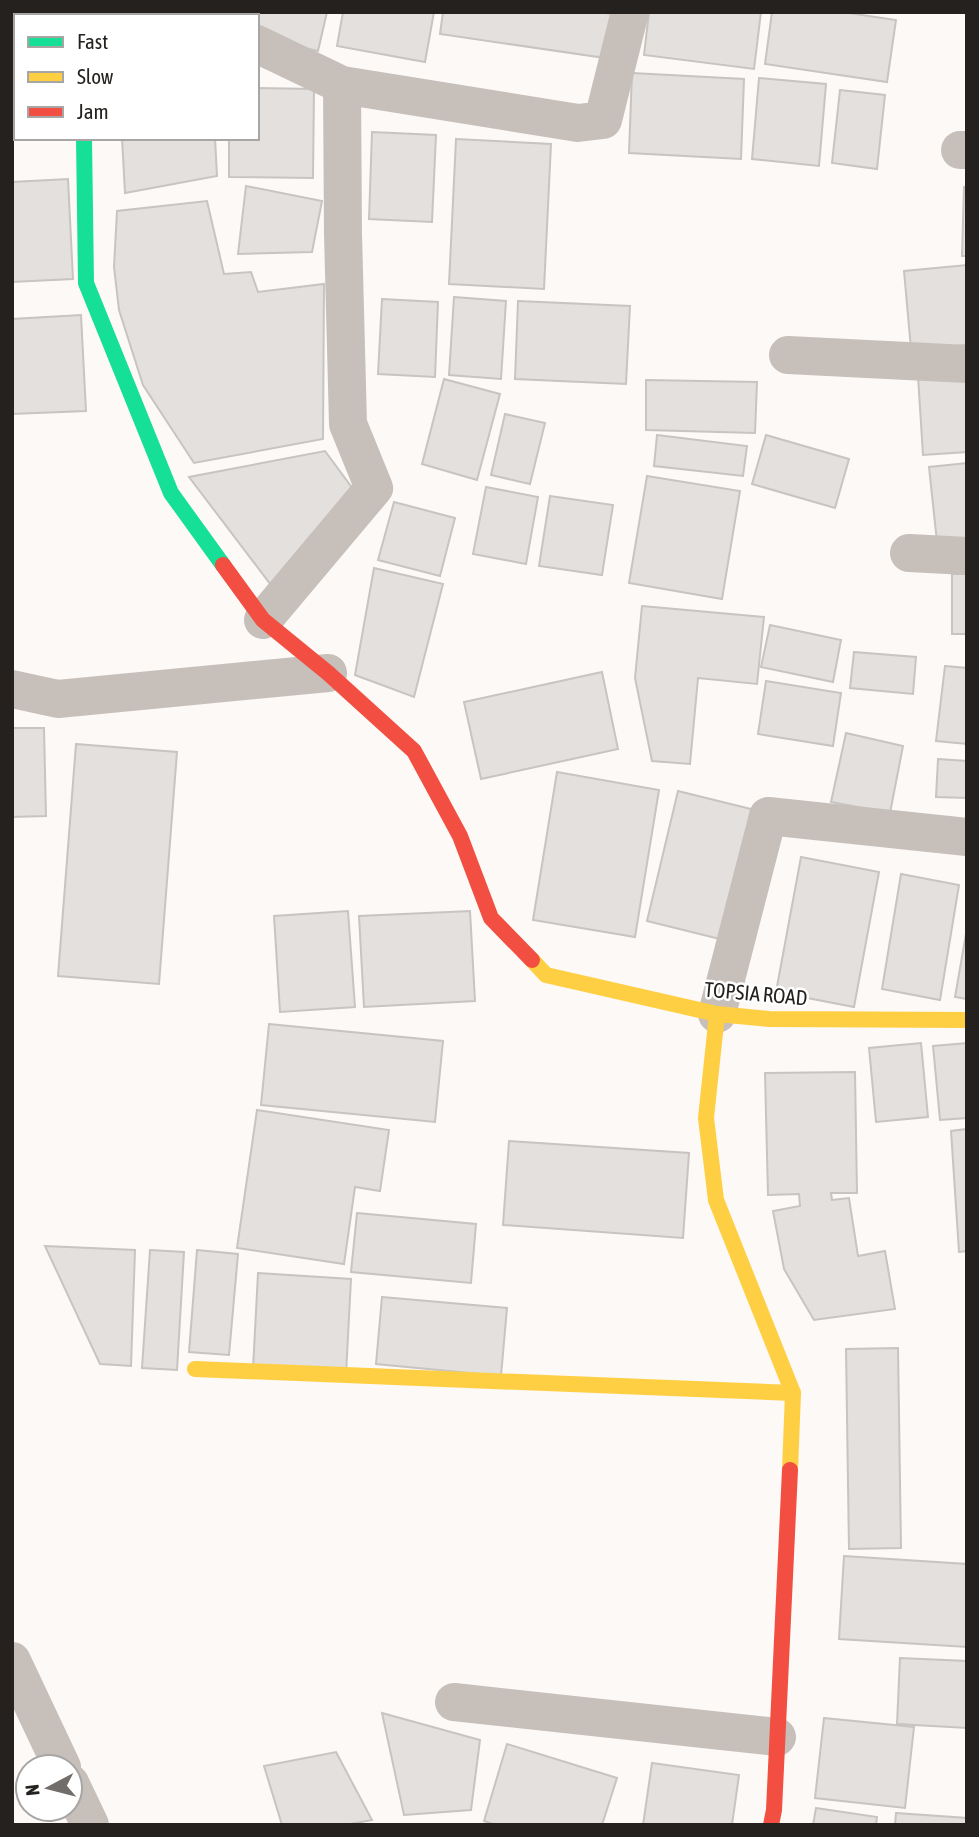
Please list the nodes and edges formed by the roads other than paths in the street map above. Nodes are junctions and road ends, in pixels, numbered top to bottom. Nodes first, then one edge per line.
1 (630, 12) edge
2 (259, 45) edge
3 (342, 85) junction
4 (84, 140) edge
5 (788, 355) dead end
6 (967, 364) edge
7 (909, 552) dead end
8 (967, 556) edge
9 (263, 620) junction
10 (328, 673) junction
11 (12, 689) edge
12 (967, 836) edge
13 (718, 1014) junction
14 (967, 1020) edge
15 (195, 1369) dead end
16 (793, 1393) junction
17 (12, 1661) edge
18 (454, 1702) dead end
19 (777, 1737) junction
20 (55, 1753) edge
21 (771, 1825) edge

1 - 3 street
2 - 3 street
3 - 9 street
4 - 9 street
5 - 6 street
7 - 8 street
9 - 10 street
10 - 11 street
10 - 13 street, TOPSIA ROAD
12 - 13 street
13 - 14 street, TOPSIA ROAD
13 - 16 street
15 - 16 street
16 - 19 street
17 - 20 street
18 - 19 street
19 - 21 street

